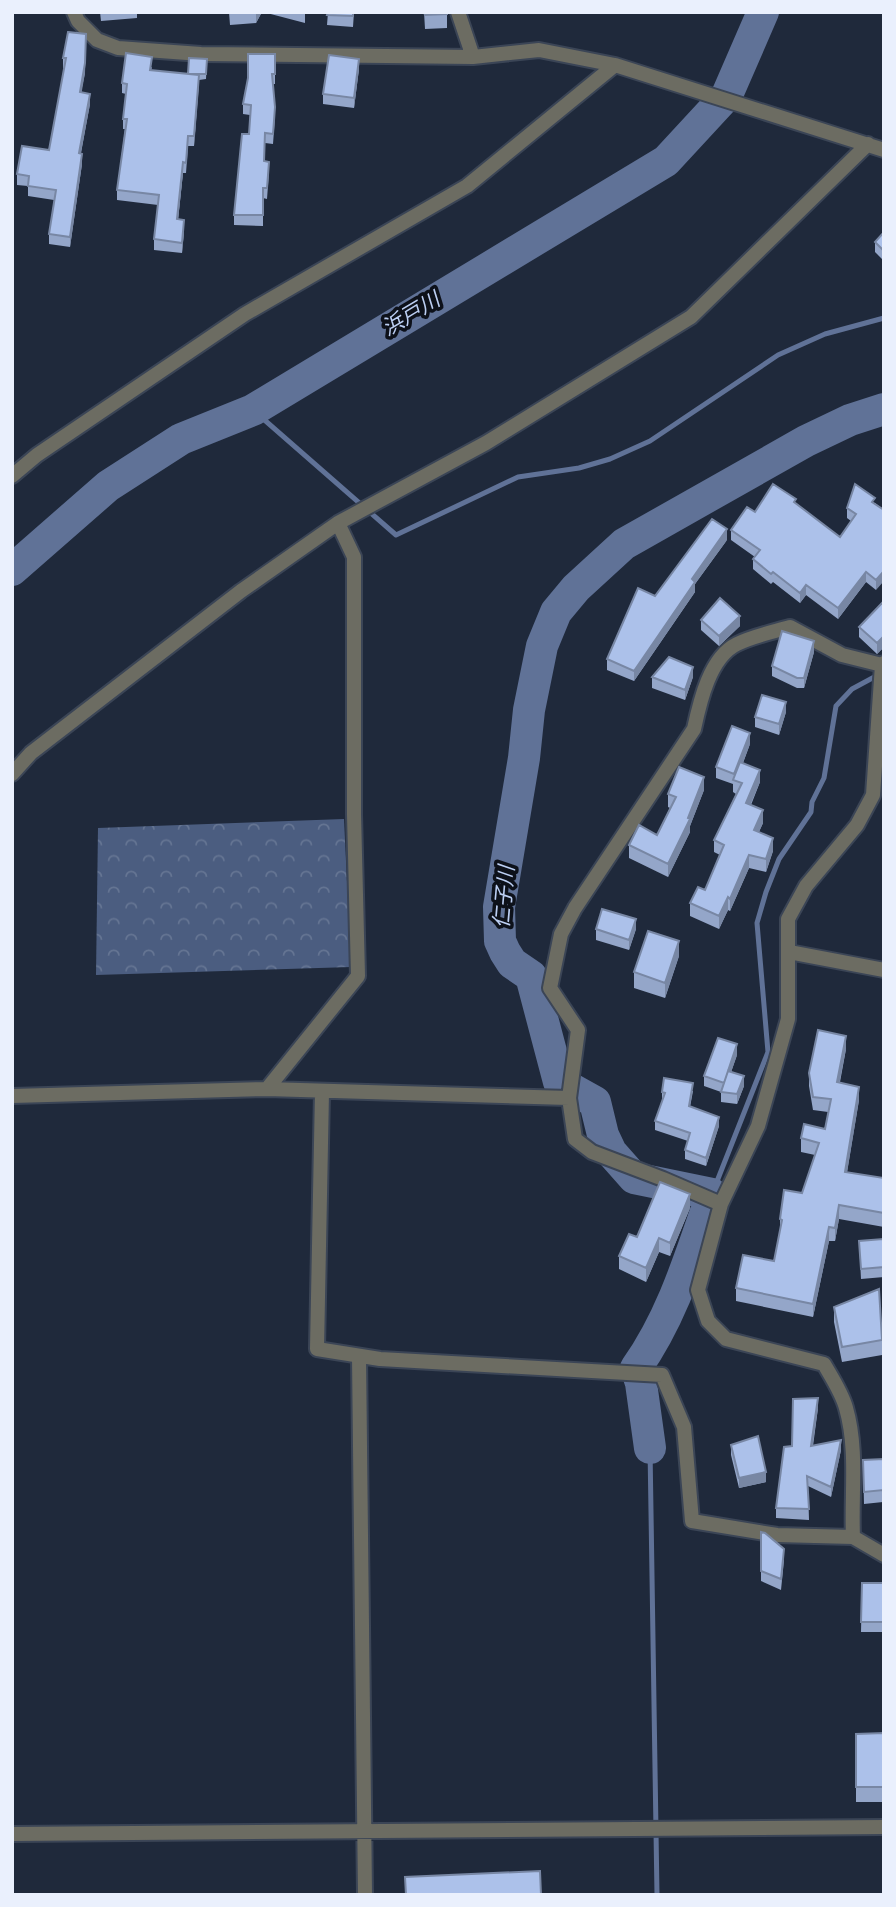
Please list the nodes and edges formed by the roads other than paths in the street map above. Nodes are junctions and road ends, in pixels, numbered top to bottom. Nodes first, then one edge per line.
1 (74, 12) edge
2 (457, 12) edge
3 (473, 57) junction
4 (615, 65) junction
5 (868, 144) junction
6 (884, 150) edge
7 (12, 476) edge
8 (338, 523) junction
9 (883, 664) edge
10 (12, 774) edge
11 (789, 952) junction
12 (884, 970) edge
13 (267, 1089) junction
14 (321, 1092) junction
15 (12, 1096) edge
16 (569, 1098) junction
17 (721, 1204) junction
18 (359, 1356) junction
19 (853, 1537) junction
20 (884, 1555) edge
21 (884, 1827) edge
22 (363, 1832) junction
23 (12, 1834) edge
24 (365, 1895) edge

1 - 3 street
2 - 3 street
3 - 4 street
4 - 5 street
4 - 7 street
5 - 6 street
5 - 8 street
8 - 10 street
8 - 13 street
9 - 11 street
9 - 16 street
11 - 12 street
11 - 17 street
13 - 14 street
13 - 15 street
14 - 16 street
14 - 18 street
16 - 17 street
17 - 19 street
18 - 19 street
18 - 22 street
19 - 20 street
21 - 22 street
22 - 23 street
22 - 24 street

